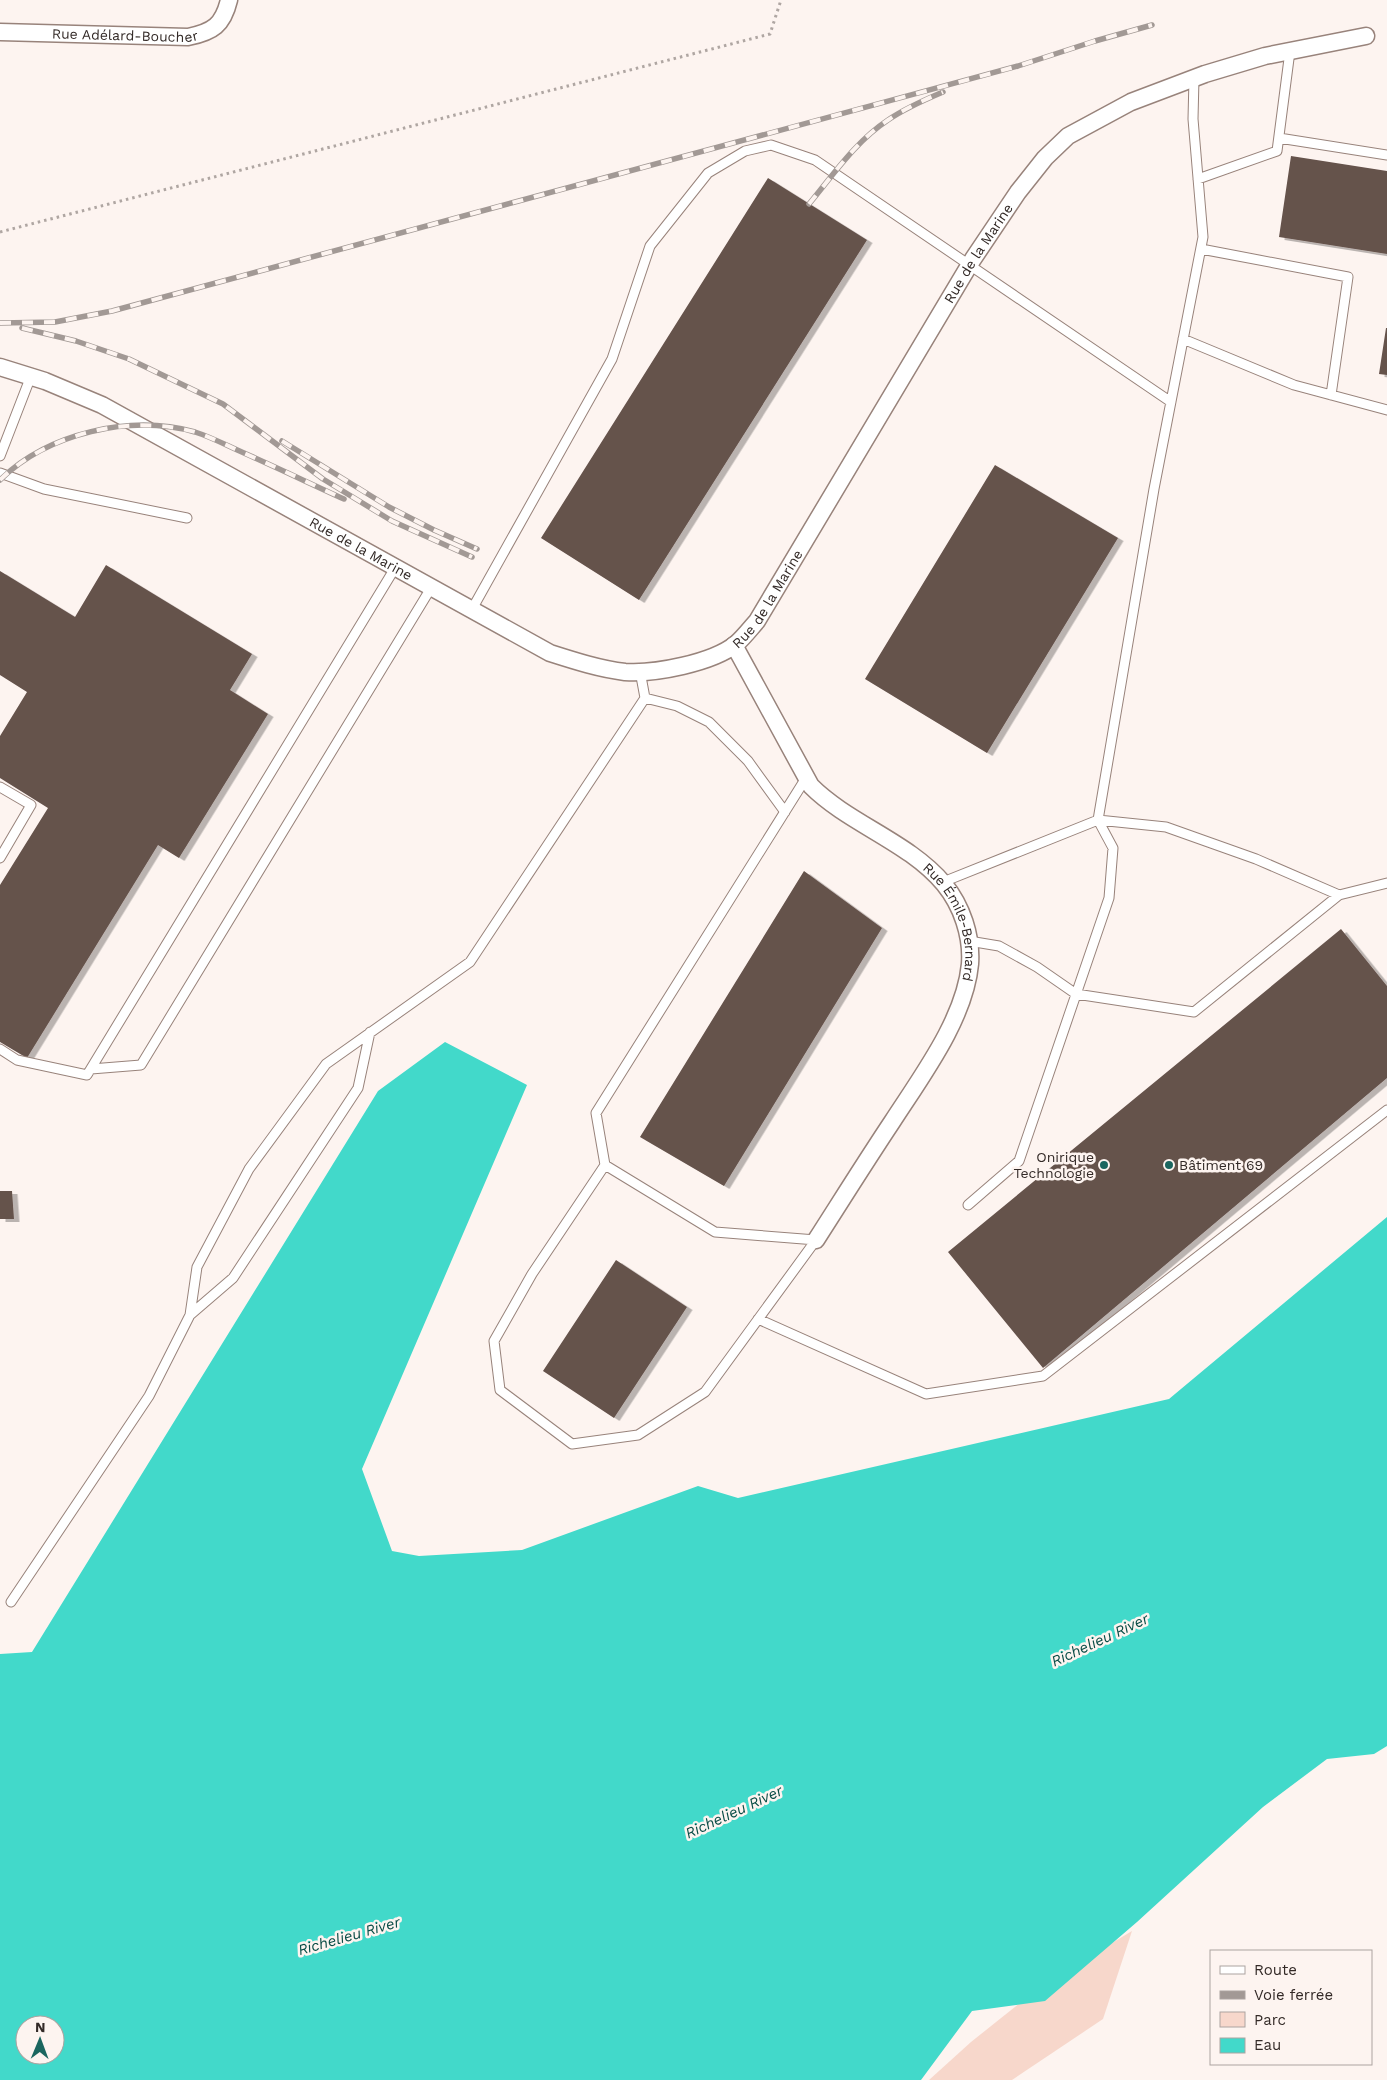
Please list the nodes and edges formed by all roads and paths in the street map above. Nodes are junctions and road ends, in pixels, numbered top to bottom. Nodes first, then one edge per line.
1 (229, 0) edge
2 (781, 0) edge
3 (0, 32) edge
4 (1366, 36) dead end
5 (1290, 51) junction
6 (1194, 78) junction
7 (1279, 138) junction
8 (1387, 155) edge
9 (1198, 179) junction
10 (0, 232) edge
11 (1201, 249) junction
12 (969, 265) junction
13 (1184, 339) junction
14 (0, 367) edge
15 (31, 376) junction
16 (1331, 395) junction
17 (1171, 402) junction
18 (1387, 410) edge
19 (0, 456) edge
20 (0, 473) edge
21 (187, 518) dead end
22 (395, 568) junction
23 (431, 588) junction
24 (471, 611) junction
25 (734, 645) junction
26 (640, 671) junction
27 (645, 698) junction
28 (806, 778) junction
29 (0, 787) edge
30 (785, 812) junction
31 (1098, 820) junction
32 (0, 858) edge
33 (943, 882) junction
34 (1387, 883) edge
35 (1339, 895) junction
36 (969, 941) junction
37 (1076, 994) junction
38 (370, 1032) junction
39 (0, 1050) edge
40 (91, 1069) junction
41 (1387, 1110) edge
42 (605, 1165) junction
43 (968, 1205) dead end
44 (816, 1240) junction
45 (190, 1315) junction
46 (758, 1320) junction
47 (10, 1602) dead end

1 - 3 street, Rue Adélard-Boucher
2 - 10 path
4 - 5 street, Rue de la Marine
5 - 6 street, Rue de la Marine
5 - 7 lane
6 - 9 lane
6 - 12 street, Rue de la Marine
7 - 8 lane
7 - 9 lane
9 - 11 lane
11 - 13 lane
11 - 16 lane
12 - 17 lane
12 - 24 lane
12 - 25 street, Rue de la Marine
13 - 16 lane
13 - 17 lane
14 - 15 street, Rue de la Marine
15 - 19 lane
15 - 22 street, Rue de la Marine
16 - 18 lane
17 - 31 lane
20 - 21 lane
22 - 23 street, Rue de la Marine
22 - 40 lane
23 - 24 street, Rue de la Marine
23 - 40 lane
24 - 26 street, Rue de la Marine
25 - 26 street, Rue de la Marine
25 - 28 street, Rue Émile-Bernard
26 - 27 lane
27 - 30 lane
27 - 38 lane
28 - 30 lane
28 - 33 street, Rue Émile-Bernard
29 - 32 lane
30 - 42 lane
31 - 33 lane
31 - 35 lane
31 - 37 lane
33 - 36 street, Rue Émile-Bernard
34 - 35 lane
35 - 37 lane
36 - 37 lane
36 - 44 street, Rue Émile-Bernard
37 - 43 lane
38 - 45 lane
38 - 45 lane
39 - 40 lane
41 - 46 lane
42 - 44 lane
42 - 46 lane
44 - 46 lane
45 - 47 lane

